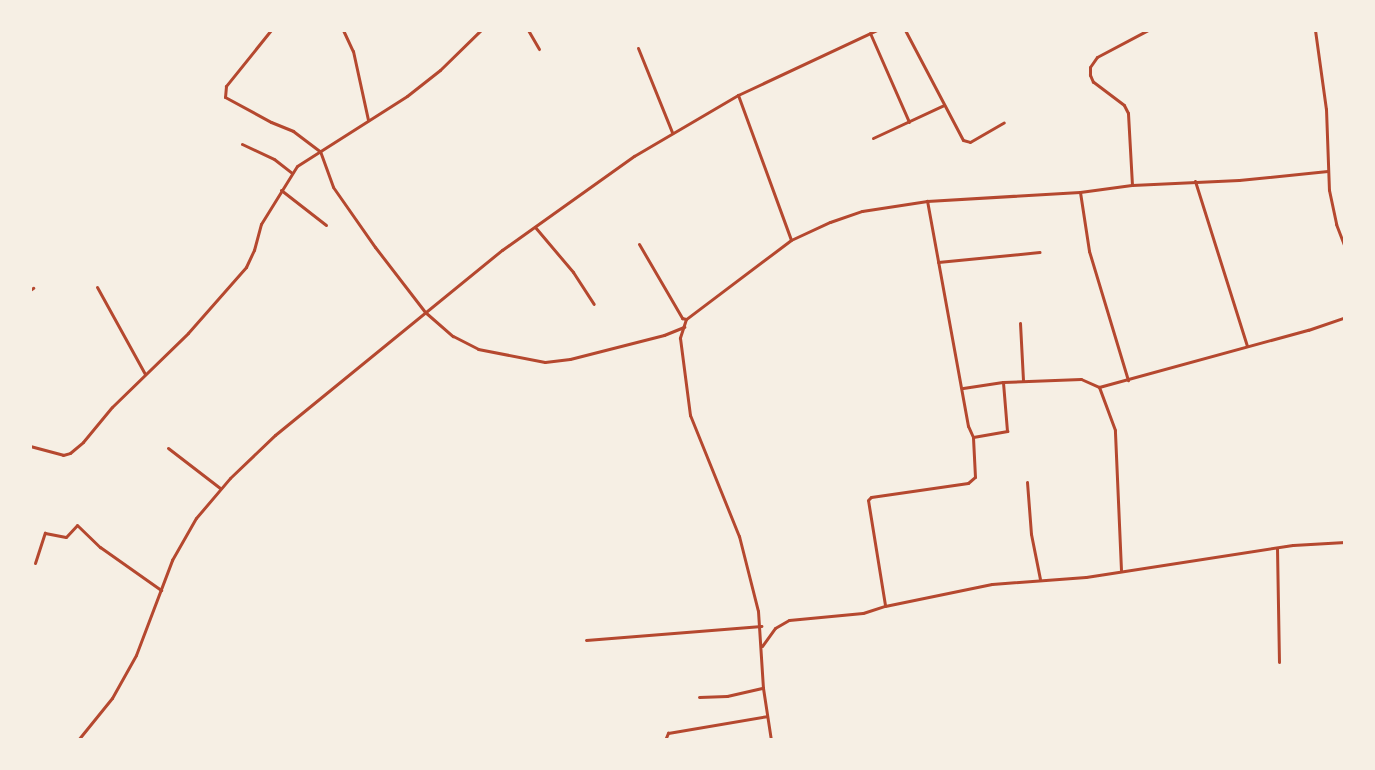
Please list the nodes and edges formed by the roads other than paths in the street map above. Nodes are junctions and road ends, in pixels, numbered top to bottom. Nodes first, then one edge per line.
1 (271, 30) edge
2 (343, 30) edge
3 (481, 30) edge
4 (528, 30) edge
5 (877, 30) edge
6 (905, 30) edge
7 (1148, 30) edge
8 (1315, 30) edge
9 (870, 33) junction
10 (638, 48) dead end
11 (539, 49) dead end
12 (738, 95) junction
13 (944, 105) junction
14 (368, 121) junction
15 (909, 122) junction
16 (1004, 122) dead end
17 (672, 132) junction
18 (873, 138) dead end
19 (242, 144) dead end
20 (320, 151) junction
21 (1328, 171) junction
22 (292, 173) junction
23 (1195, 181) junction
24 (1132, 185) junction
25 (281, 190) junction
26 (1080, 192) junction
27 (927, 201) junction
28 (326, 225) dead end
29 (535, 227) junction
30 (791, 240) junction
31 (639, 244) dead end
32 (1345, 248) edge
33 (1040, 252) dead end
34 (938, 262) junction
35 (97, 287) dead end
36 (594, 304) dead end
37 (425, 312) junction
38 (1345, 317) edge
39 (686, 319) junction
40 (1020, 323) dead end
41 (685, 327) junction
42 (1247, 346) junction
43 (145, 374) junction
44 (1128, 380) junction
45 (1023, 381) junction
46 (1004, 382) junction
47 (1099, 387) junction
48 (963, 388) junction
49 (973, 437) junction
50 (30, 446) edge
51 (168, 448) dead end
52 (1027, 482) dead end
53 (220, 488) junction
54 (1345, 542) edge
55 (1277, 548) junction
56 (35, 563) dead end
57 (1121, 570) junction
58 (1040, 579) junction
59 (161, 590) junction
60 (885, 606) junction
61 (761, 626) junction
62 (586, 640) dead end
63 (762, 645) junction
64 (1279, 662) dead end
65 (763, 688) junction
66 (699, 697) dead end
67 (767, 716) junction
68 (78, 740) edge
69 (665, 740) edge
70 (771, 740) edge

1 - 20 street
2 - 14 street
3 - 14 street
4 - 11 street
5 - 9 street
6 - 13 street
7 - 24 street
8 - 21 street
9 - 12 street
9 - 15 street
10 - 17 street
12 - 17 street
12 - 30 street
13 - 15 street
13 - 16 street
14 - 20 street
15 - 18 street
17 - 29 street
19 - 22 street
20 - 22 street
20 - 37 street
21 - 23 street
21 - 32 street
22 - 25 street
23 - 24 street
23 - 42 street
24 - 26 street
25 - 28 street
25 - 43 street
26 - 27 street
26 - 44 street
27 - 30 street
27 - 34 street
29 - 36 street
29 - 37 street
30 - 39 street
31 - 39 street
33 - 34 street
34 - 48 street
35 - 43 street
37 - 41 street
37 - 53 street
38 - 42 street
39 - 41 street
40 - 45 street
41 - 61 street
42 - 44 street
43 - 50 street
44 - 47 street
45 - 46 street
45 - 47 street
46 - 48 street
46 - 49 street
47 - 57 street
48 - 49 street
49 - 60 street
51 - 53 street
52 - 58 street
53 - 59 street
54 - 55 street
55 - 57 street
55 - 64 street
56 - 59 street
57 - 58 street
58 - 60 street
59 - 68 street
60 - 63 street
61 - 62 street
61 - 63 street
63 - 65 street
65 - 66 street
65 - 67 street
67 - 69 street
67 - 70 street

